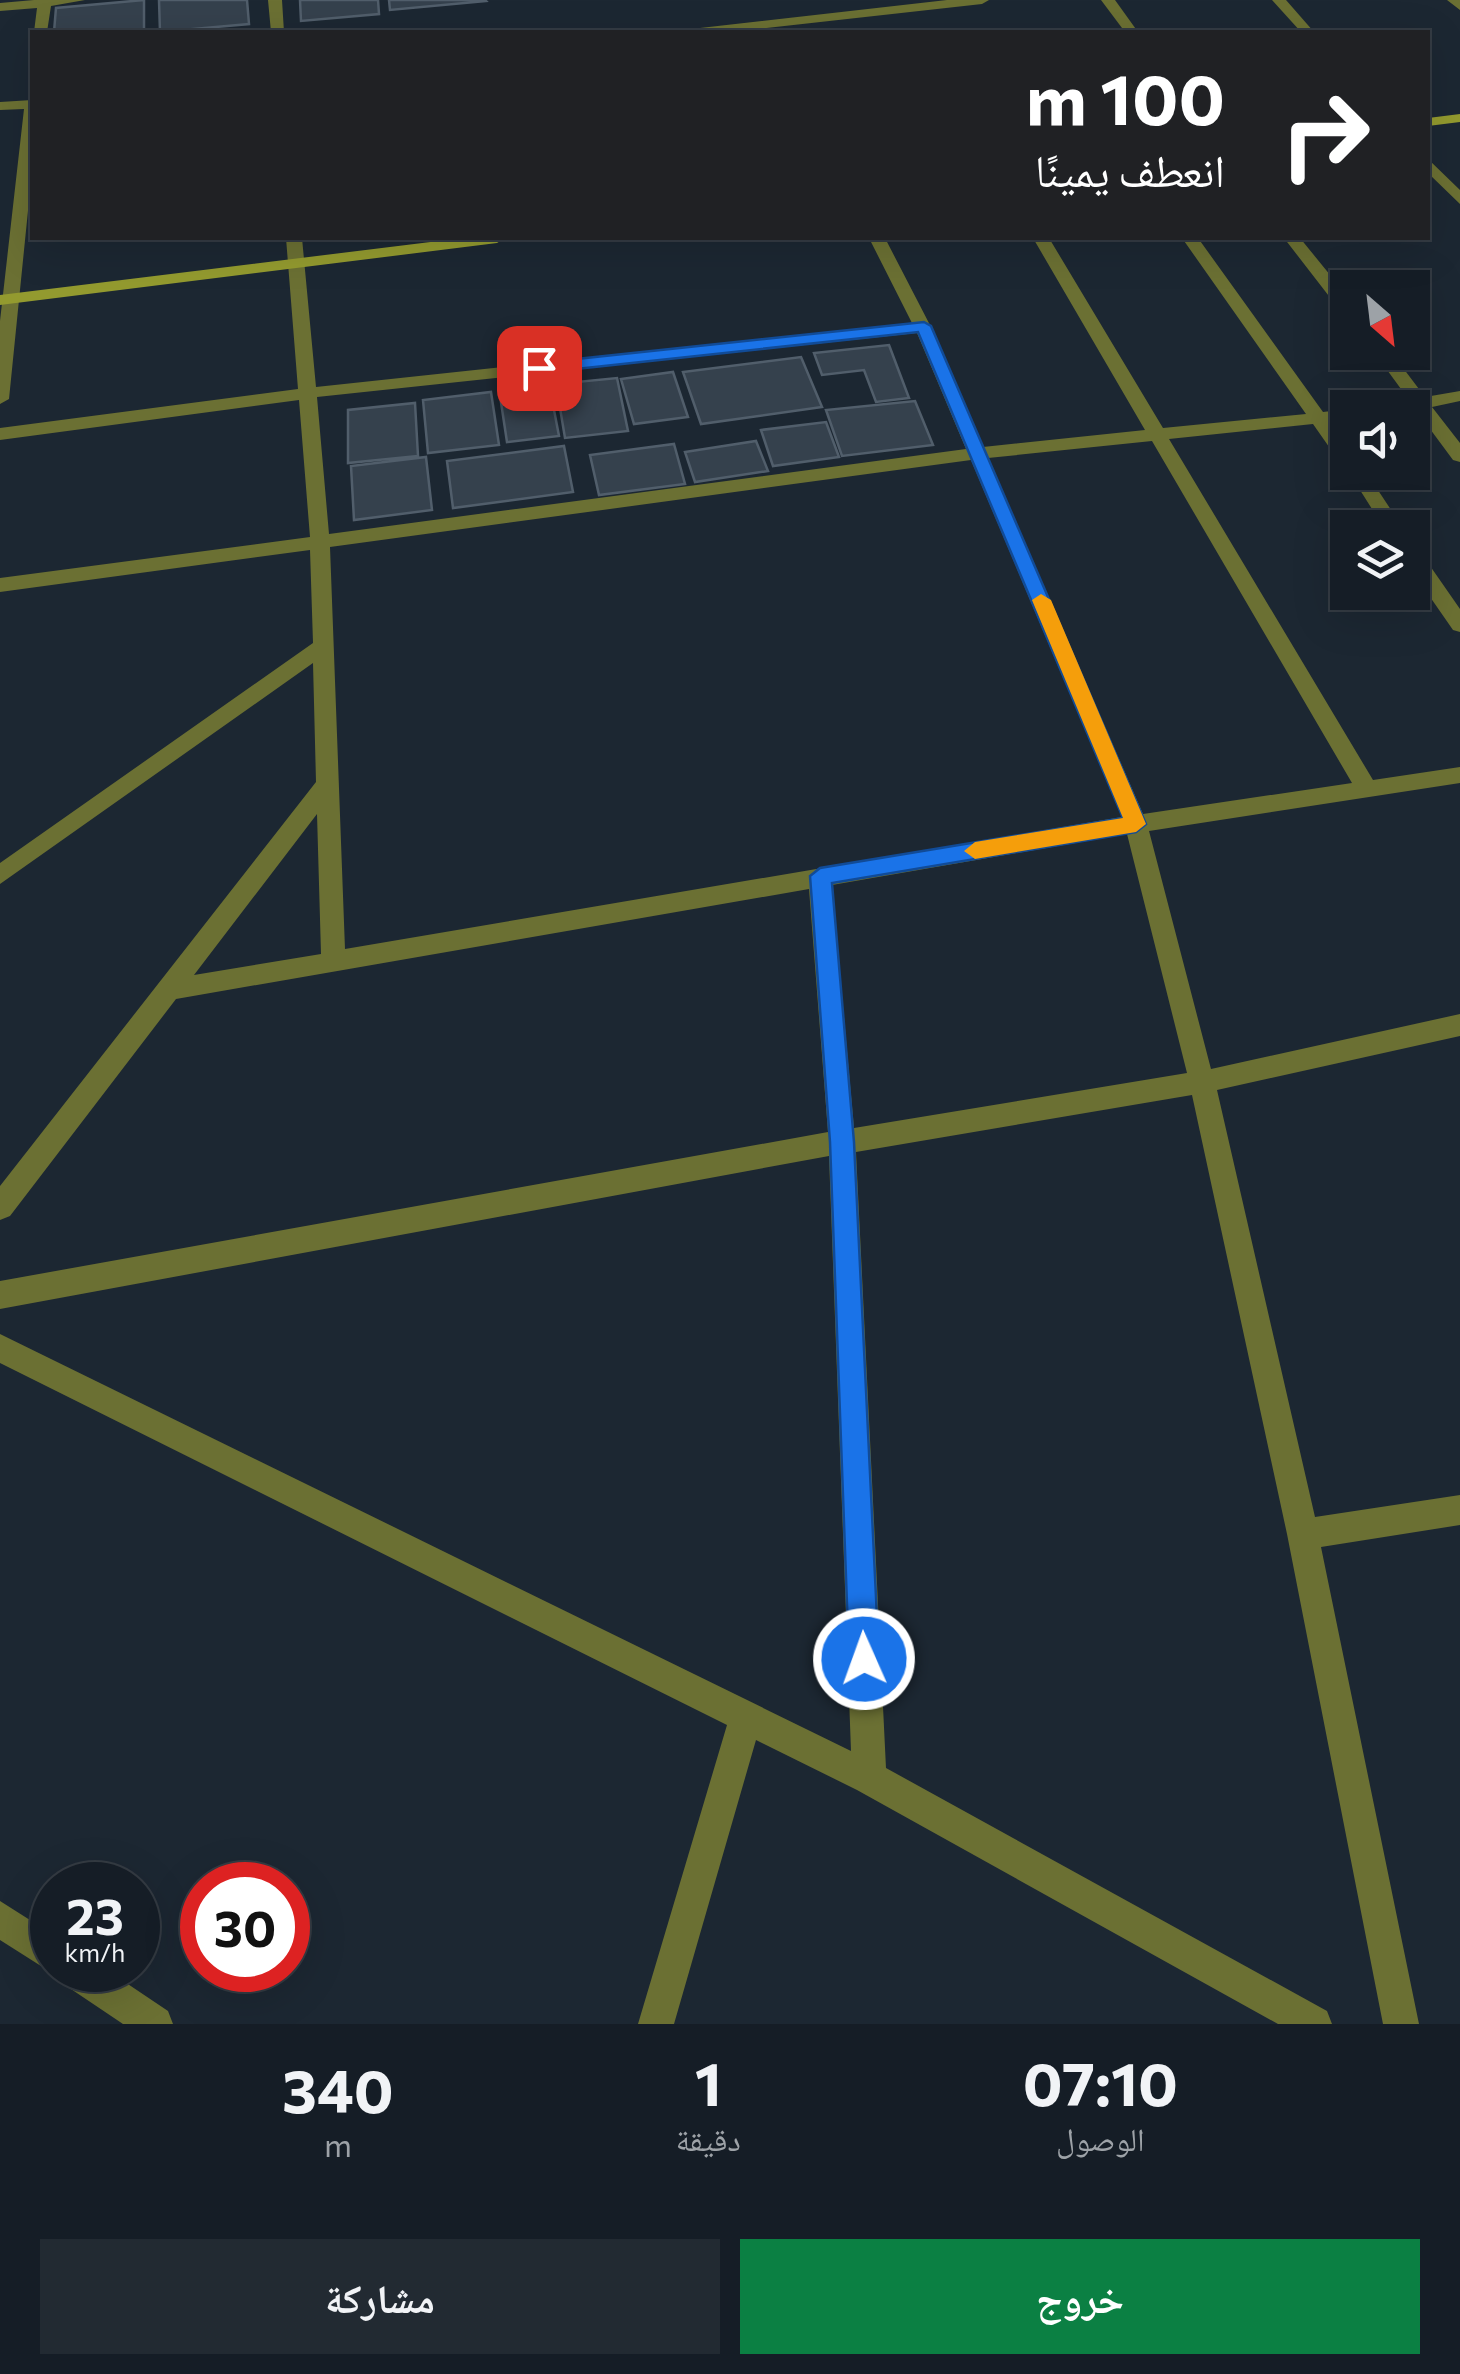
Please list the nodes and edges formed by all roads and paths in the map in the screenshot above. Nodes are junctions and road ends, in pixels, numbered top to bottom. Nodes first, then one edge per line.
1 (78, 0) edge
2 (275, 0) edge
3 (982, 0) edge
4 (1108, 0) edge
5 (1279, 0) edge
6 (1454, 0) edge
7 (45, 2) edge
8 (1460, 6) edge
9 (0, 7) edge
10 (775, 23) edge
11 (41, 30) edge
12 (278, 30) edge
13 (717, 30) edge
14 (1130, 30) edge
15 (1306, 30) edge
16 (30, 105) edge
17 (0, 106) edge
18 (1460, 118) edge
19 (1430, 122) edge
20 (30, 141) edge
21 (1430, 166) edge
22 (1460, 199) edge
23 (26, 214) edge
24 (0, 217) edge
25 (294, 240) edge
26 (481, 240) edge
27 (878, 240) edge
28 (1043, 240) edge
29 (1191, 240) edge
30 (1294, 240) edge
31 (296, 263) junction
32 (1330, 286) edge
33 (6, 300) edge
34 (924, 326) junction
35 (1396, 370) edge
36 (1411, 390) edge
37 (308, 393) junction
38 (1460, 396) edge
39 (0, 399) edge
40 (1430, 401) edge
41 (1430, 415) edge
42 (1330, 419) edge
43 (1320, 420) junction
44 (0, 434) edge
45 (1330, 434) edge
46 (1161, 436) junction
47 (979, 454) junction
48 (1460, 456) edge
49 (320, 542) junction
50 (1430, 581) edge
51 (0, 585) edge
52 (1460, 625) edge
53 (324, 644) junction
54 (1460, 775) edge
55 (330, 781) junction
56 (1368, 790) junction
57 (1136, 824) junction
58 (0, 875) edge
59 (820, 876) junction
60 (332, 959) junction
61 (168, 990) junction
62 (1460, 1025) edge
63 (1202, 1082) junction
64 (842, 1142) junction
65 (0, 1208) edge
66 (0, 1295) edge
67 (0, 1348) edge
68 (1460, 1510) edge
69 (1304, 1534) junction
70 (746, 1718) junction
71 (869, 1778) junction
72 (0, 1919) edge
73 (30, 1940) edge
74 (107, 1992) edge
75 (154, 2024) edge
76 (656, 2024) edge
77 (1314, 2024) edge
78 (1401, 2024) edge

1 - 7 street
2 - 12 street
3 - 10 street
4 - 14 street
5 - 15 street
6 - 8 street
7 - 9 street
7 - 11 street
10 - 13 street
16 - 17 street
18 - 19 street
20 - 23 street
21 - 22 street
23 - 24 street
23 - 33 street
25 - 31 street
26 - 31 street
27 - 34 street
28 - 46 street
29 - 43 street
30 - 32 street
31 - 33 street
31 - 37 street
33 - 39 street
34 - 37 street
34 - 47 street
35 - 36 street
37 - 44 street
37 - 49 street
38 - 40 street
41 - 48 street
42 - 43 street
43 - 45 street
43 - 46 street
46 - 47 street
46 - 56 street
47 - 49 street
47 - 57 street
49 - 51 street
49 - 53 street
50 - 52 street
53 - 55 street
53 - 58 street
54 - 56 street
55 - 60 street
55 - 61 street
56 - 57 street
57 - 59 street
57 - 63 street
59 - 60 street
59 - 64 street
60 - 61 street
61 - 65 street
62 - 63 street
63 - 64 street
63 - 69 street
64 - 66 street
64 - 71 street
67 - 70 street
68 - 69 street
69 - 78 street
70 - 71 street
70 - 76 street
71 - 77 street
72 - 73 street
74 - 75 street

